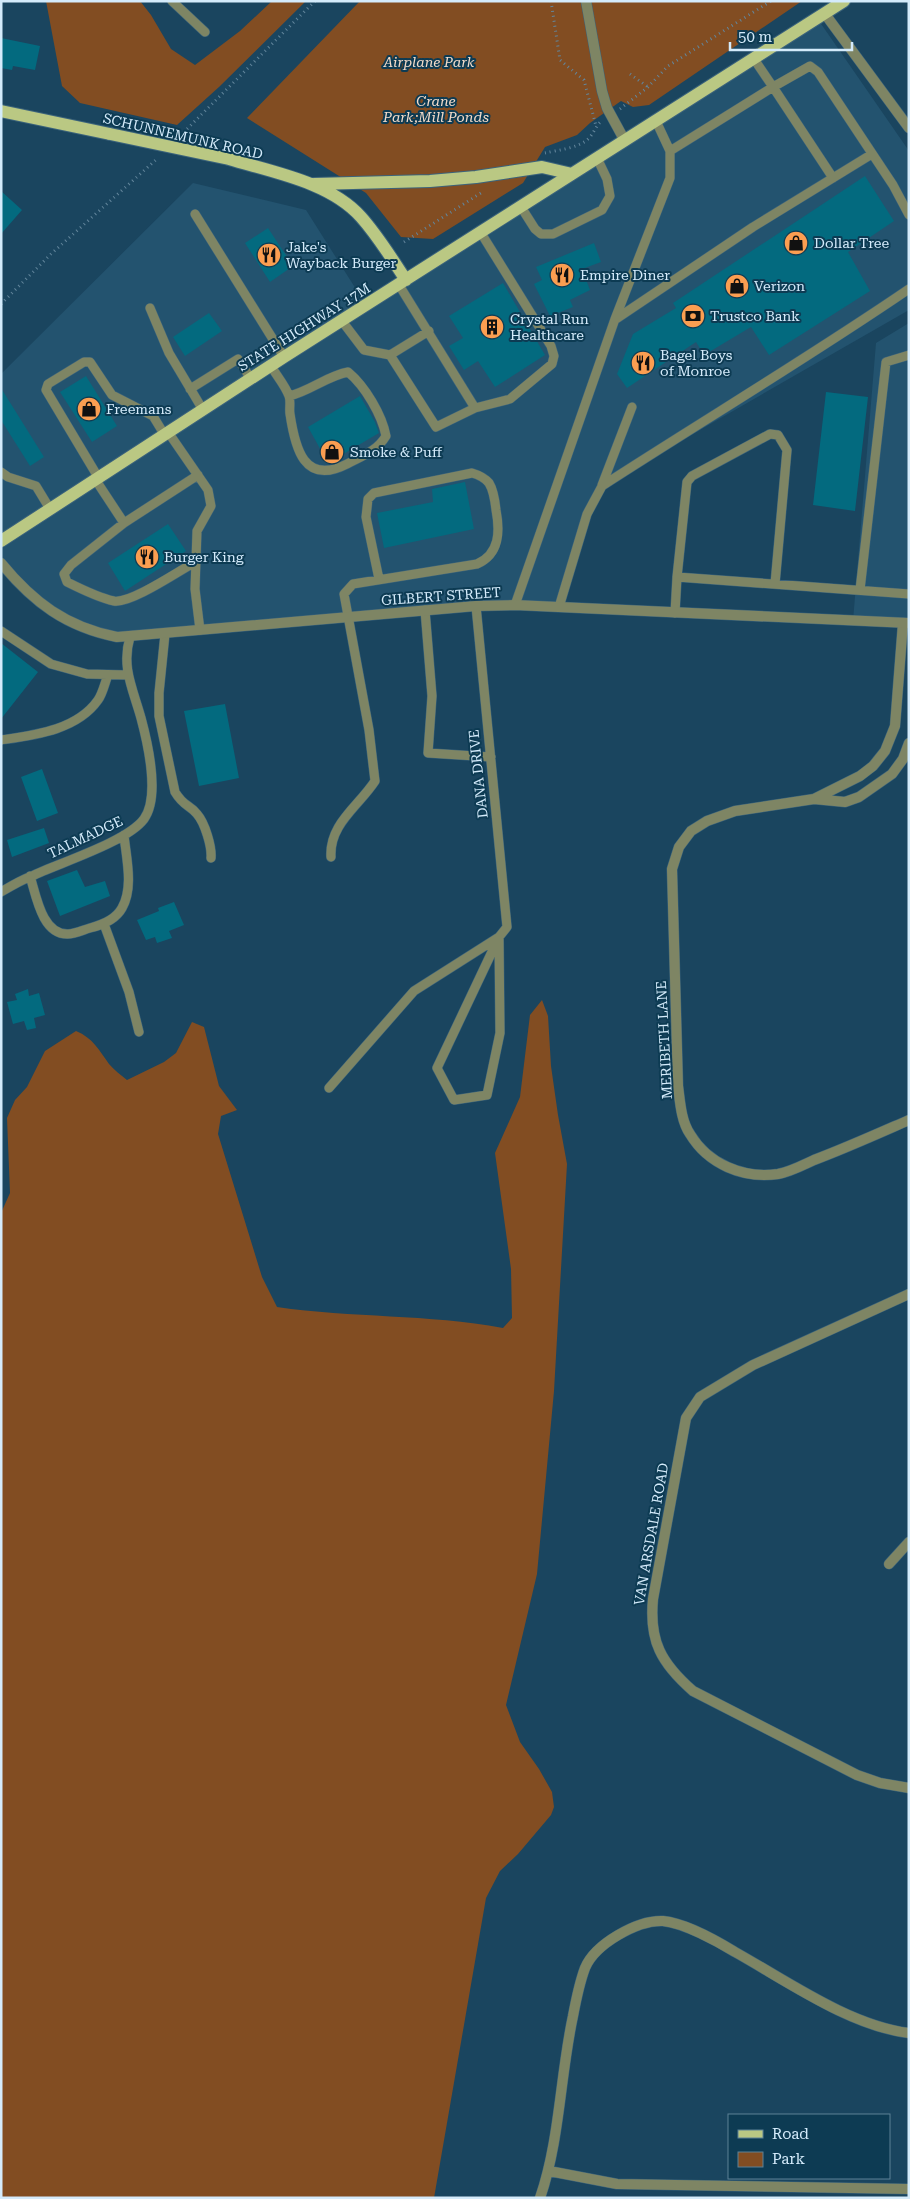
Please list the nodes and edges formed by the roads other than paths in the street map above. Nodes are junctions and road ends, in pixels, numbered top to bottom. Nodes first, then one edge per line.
1 (172, 1) edge
2 (586, 1) edge
3 (844, 1) edge
4 (825, 14) junction
5 (206, 32) dead end
6 (754, 59) junction
7 (773, 87) junction
8 (1, 111) edge
9 (656, 121) junction
10 (909, 128) edge
11 (624, 141) junction
12 (670, 151) junction
13 (872, 154) junction
14 (597, 158) junction
15 (572, 174) junction
16 (833, 178) junction
17 (314, 184) junction
18 (521, 207) junction
19 (194, 214) dead end
20 (909, 215) edge
21 (481, 232) junction
22 (402, 282) junction
23 (909, 289) edge
24 (150, 308) dead end
25 (615, 319) junction
26 (342, 321) junction
27 (429, 331) junction
28 (909, 355) edge
29 (390, 356) junction
30 (284, 357) junction
31 (271, 366) junction
32 (251, 379) junction
33 (190, 389) junction
34 (289, 396) junction
35 (632, 407) dead end
36 (475, 408) junction
37 (203, 410) junction
38 (166, 433) junction
39 (1, 472) edge
40 (198, 475) junction
41 (96, 478) junction
42 (602, 486) junction
43 (50, 510) junction
44 (124, 523) junction
45 (1, 541) edge
46 (197, 561) junction
47 (1, 563) edge
48 (677, 577) junction
49 (378, 579) junction
50 (776, 584) junction
51 (860, 590) junction
52 (909, 594) edge
53 (515, 605) junction
54 (476, 606) junction
55 (559, 607) junction
56 (425, 610) junction
57 (675, 613) junction
58 (348, 617) junction
59 (906, 623) edge
60 (200, 630) junction
61 (1, 631) edge
62 (165, 634) junction
63 (130, 637) junction
64 (108, 674) junction
65 (128, 675) junction
66 (1, 740) edge
67 (909, 743) edge
68 (490, 758) junction
69 (814, 799) junction
70 (124, 835) junction
71 (331, 857) dead end
72 (211, 858) dead end
73 (30, 876) junction
74 (1, 892) edge
75 (104, 924) junction
76 (499, 937) junction
77 (139, 1032) dead end
78 (329, 1088) dead end
79 (909, 1120) edge
80 (909, 1294) edge
81 (909, 1542) edge
82 (889, 1564) dead end
83 (909, 1788) edge
84 (909, 2033) edge
85 (549, 2171) junction
86 (909, 2189) edge
87 (540, 2198) edge

1 - 5 lane
2 - 11 street
3 - 4 main road, STATE HIGHWAY 17M
4 - 6 main road, STATE HIGHWAY 17M
4 - 10 street
6 - 7 lane
6 - 9 main road, STATE HIGHWAY 17M
7 - 12 lane
7 - 13 lane
7 - 16 lane
8 - 17 main road, SCHUNNEMUNK ROAD, bridge
9 - 11 main road, STATE HIGHWAY 17M
9 - 12 lane
11 - 14 main road, STATE HIGHWAY 17M
12 - 25 lane
13 - 16 lane
13 - 20 lane
14 - 15 main road, STATE HIGHWAY 17M
14 - 18 lane
15 - 17 main road
15 - 18 main road, STATE HIGHWAY 17M
16 - 25 lane
17 - 22 main road, SCHUNNEMUNK ROAD
18 - 21 main road, STATE HIGHWAY 17M
19 - 30 lane
21 - 22 main road, STATE HIGHWAY 17M
21 - 36 lane
22 - 26 main road, STATE HIGHWAY 17M
22 - 27 lane
23 - 42 lane
24 - 33 lane
25 - 53 lane
26 - 29 lane
26 - 30 main road, STATE HIGHWAY 17M
27 - 29 lane
27 - 36 lane
28 - 51 lane
29 - 36 lane
30 - 31 main road, STATE HIGHWAY 17M
31 - 32 main road, STATE HIGHWAY 17M
31 - 34 lane
32 - 33 lane
32 - 37 main road, STATE HIGHWAY 17M
33 - 37 lane
34 - 34 lane
35 - 42 lane
37 - 38 main road, STATE HIGHWAY 17M
38 - 40 lane
38 - 41 main road, STATE HIGHWAY 17M
38 - 41 lane
39 - 43 lane
40 - 44 lane
40 - 46 lane
41 - 43 main road, STATE HIGHWAY 17M
41 - 44 lane
42 - 55 lane
43 - 45 main road, STATE HIGHWAY 17M
44 - 46 lane
46 - 60 lane
47 - 63 street, GILBERT STREET
48 - 50 lane
48 - 50 lane
48 - 57 lane
49 - 49 lane
49 - 58 lane
50 - 51 lane
51 - 52 lane
53 - 54 street, GILBERT STREET
53 - 55 street, GILBERT STREET
54 - 56 street, GILBERT STREET
54 - 68 lane, DANA DRIVE
55 - 57 street, GILBERT STREET
56 - 58 street, GILBERT STREET
56 - 68 lane
57 - 59 street, GILBERT STREET
58 - 60 street, GILBERT STREET
58 - 71 lane
59 - 69 street, MERIBETH LANE
60 - 62 street, GILBERT STREET
61 - 64 lane
62 - 63 street, GILBERT STREET
62 - 72 lane
63 - 65 lane, TALMADGE
64 - 65 lane
64 - 66 lane
65 - 70 lane, TALMADGE
67 - 69 street, MERIBETH LANE
68 - 76 lane, DANA DRIVE
69 - 79 street, MERIBETH LANE
70 - 73 lane, TALMADGE
70 - 75 lane
73 - 74 lane, TALMADGE
73 - 75 lane
75 - 77 lane
76 - 76 lane
76 - 78 lane
80 - 83 street, VAN ARSDALE ROAD
81 - 82 street
84 - 85 street
85 - 86 street
85 - 87 street

